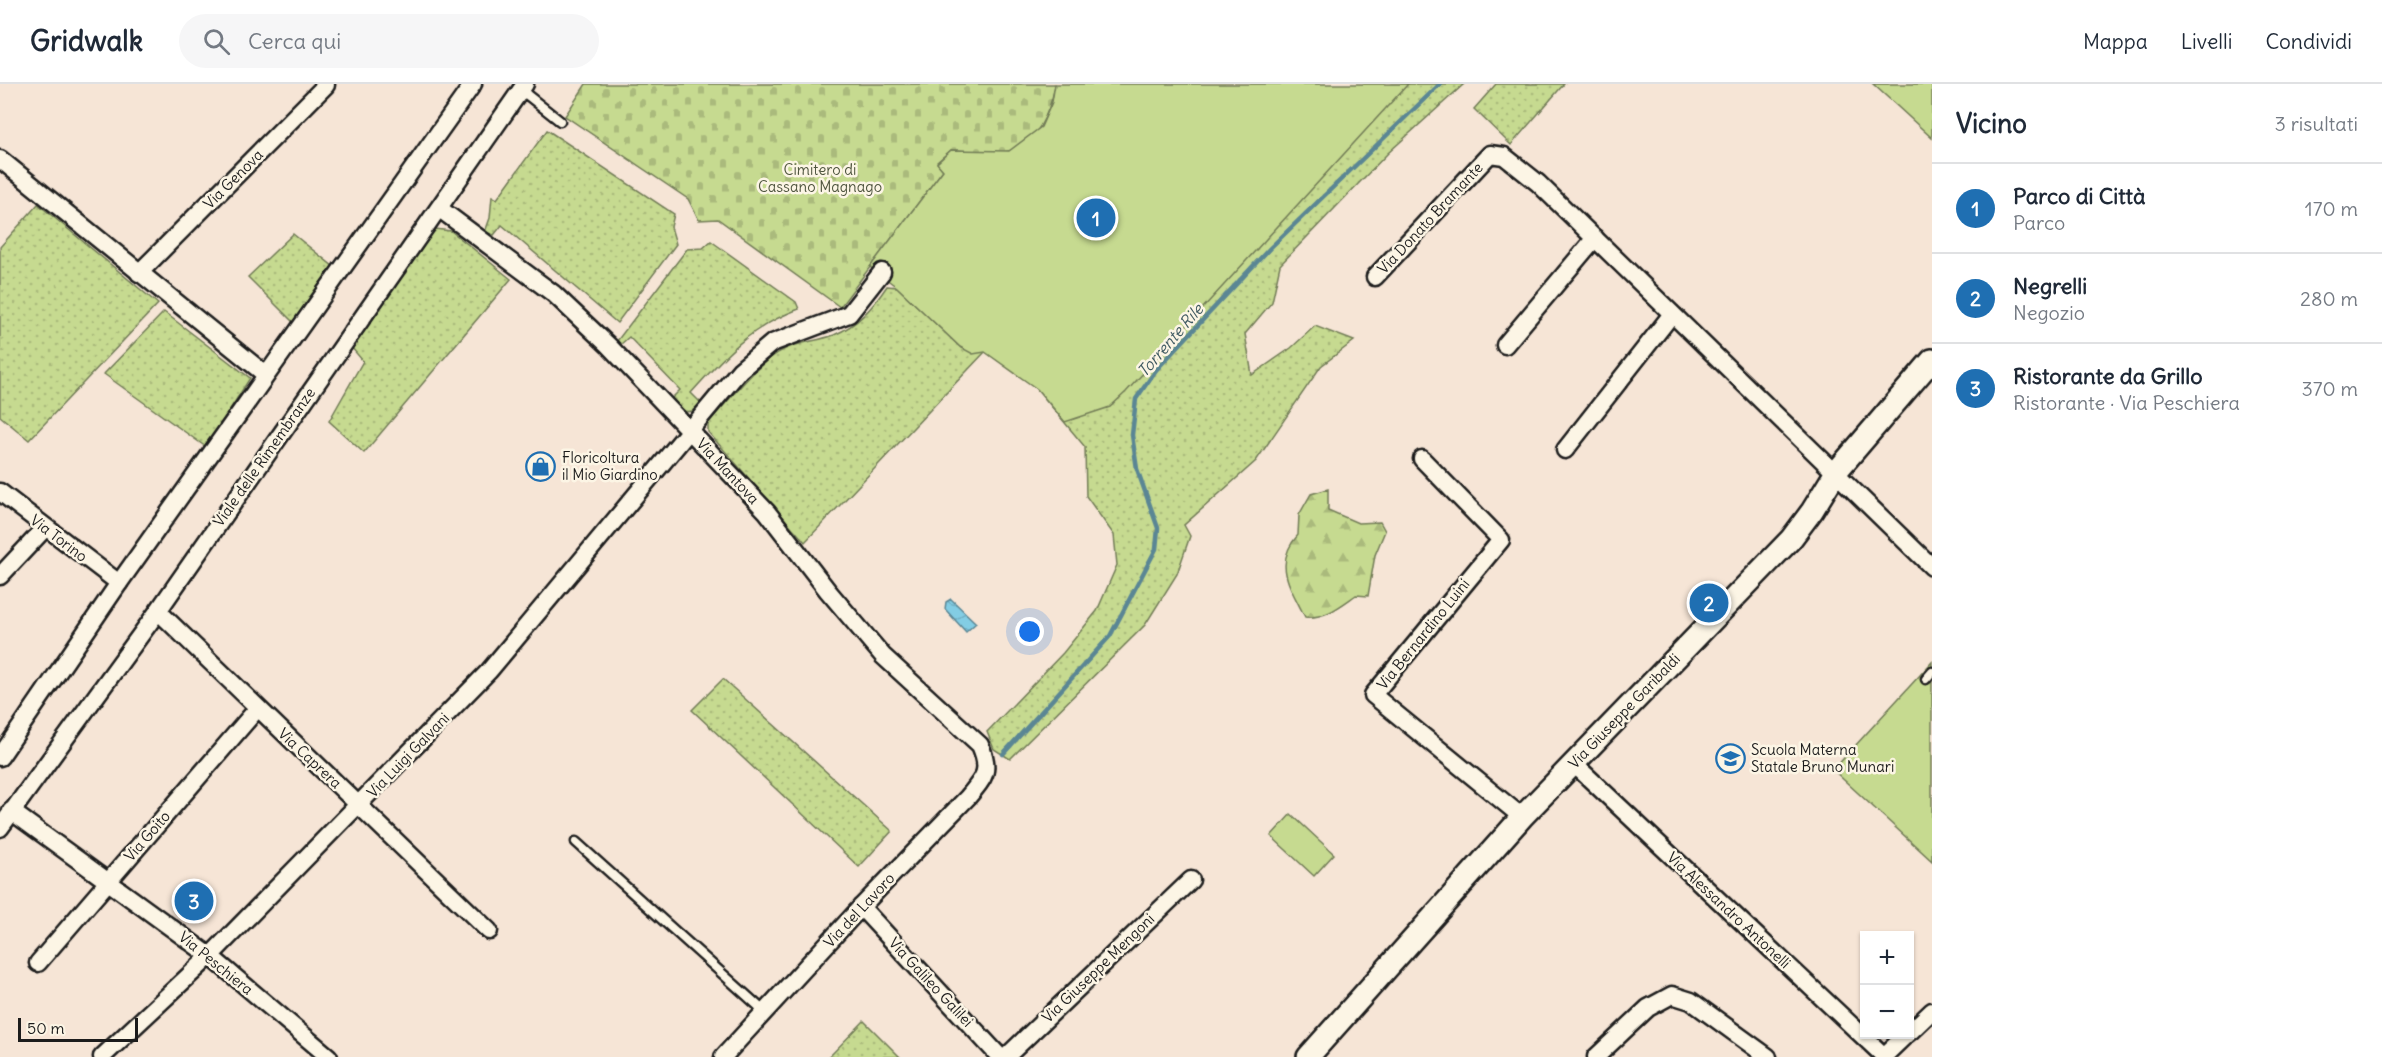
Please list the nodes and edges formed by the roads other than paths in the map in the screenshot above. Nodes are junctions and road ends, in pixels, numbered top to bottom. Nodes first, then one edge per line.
1 (473, 84) edge
2 (326, 85) edge
3 (523, 87) edge
4 (560, 122) dead end
5 (0, 159) edge
6 (440, 209) junction
7 (1595, 238) junction
8 (882, 272) dead end
9 (139, 273) junction
10 (1375, 277) dead end
11 (1672, 314) junction
12 (1505, 345) dead end
13 (1932, 360) edge
14 (266, 375) junction
15 (691, 431) junction
16 (1565, 450) dead end
17 (1422, 459) dead end
18 (1836, 472) junction
19 (0, 492) edge
20 (45, 528) junction
21 (1932, 567) edge
22 (0, 576) edge
23 (119, 583) junction
24 (158, 611) junction
25 (256, 709) junction
26 (0, 757) edge
27 (987, 760) joint
28 (1574, 764) junction
29 (359, 804) junction
30 (11, 811) junction
31 (1522, 817) junction
32 (0, 828) edge
33 (576, 842) dead end
34 (1191, 880) dead end
35 (109, 881) junction
36 (861, 907) junction
37 (489, 931) dead end
38 (210, 956) junction
39 (38, 963) dead end
40 (1932, 1011) edge
41 (765, 1012) junction
42 (1914, 1028) edge
43 (1902, 1039) edge
44 (102, 1057) edge
45 (329, 1057) edge
46 (723, 1057) edge
47 (1000, 1057) edge
48 (1006, 1057) edge
49 (1308, 1057) edge
50 (1596, 1057) edge
51 (1768, 1057) edge
52 (1883, 1057) edge

1 - 14 street
2 - 9 street, Via Genova
3 - 4 lane
3 - 6 street, Viale delle Rimembranze
5 - 9 street
6 - 15 street, Via Mantova
6 - 24 street, Viale delle Rimembranze
7 - 10 street, Via Donato Bramante
7 - 11 street, Via Donato Bramante
7 - 12 street
8 - 15 street, Via Luigi Galvani
9 - 14 street
11 - 16 street
11 - 18 street, Via Donato Bramante
13 - 18 street, Via Giuseppe Garibaldi
14 - 23 street
15 - 27 street, Via Mantova
15 - 29 street, Via Luigi Galvani
17 - 31 street, Via Bernardino Luini
18 - 21 street, Via Donato Bramante
18 - 28 street, Via Giuseppe Garibaldi
19 - 20 street, Via Torino
20 - 22 street
20 - 23 street, Via Torino
23 - 26 street
24 - 25 street, Via Caprera
24 - 30 street, Viale delle Rimembranze
25 - 29 street, Via Caprera
25 - 35 street, Via Goito
27 - 36 street, Via del Lavoro
28 - 31 street, Via Giuseppe Garibaldi
28 - 52 street, Via Alessandro Antonelli
29 - 37 street, Via Caprera
29 - 38 street, Via Luigi Galvani
30 - 32 street, Viale delle Rimembranze
30 - 35 street, Via Peschiera
31 - 49 street, Via Giuseppe Garibaldi
33 - 41 lane
34 - 48 street, Via Giuseppe Mengoni
35 - 38 street, Via Peschiera
35 - 39 street, Via Goito
36 - 41 street, Via del Lavoro
36 - 47 street, Via Galileo Galilei
38 - 44 street, Via Luigi Galvani
38 - 45 street, Via Peschiera
40 - 42 street
41 - 46 street, Via del Lavoro
43 - 52 street
50 - 51 street

